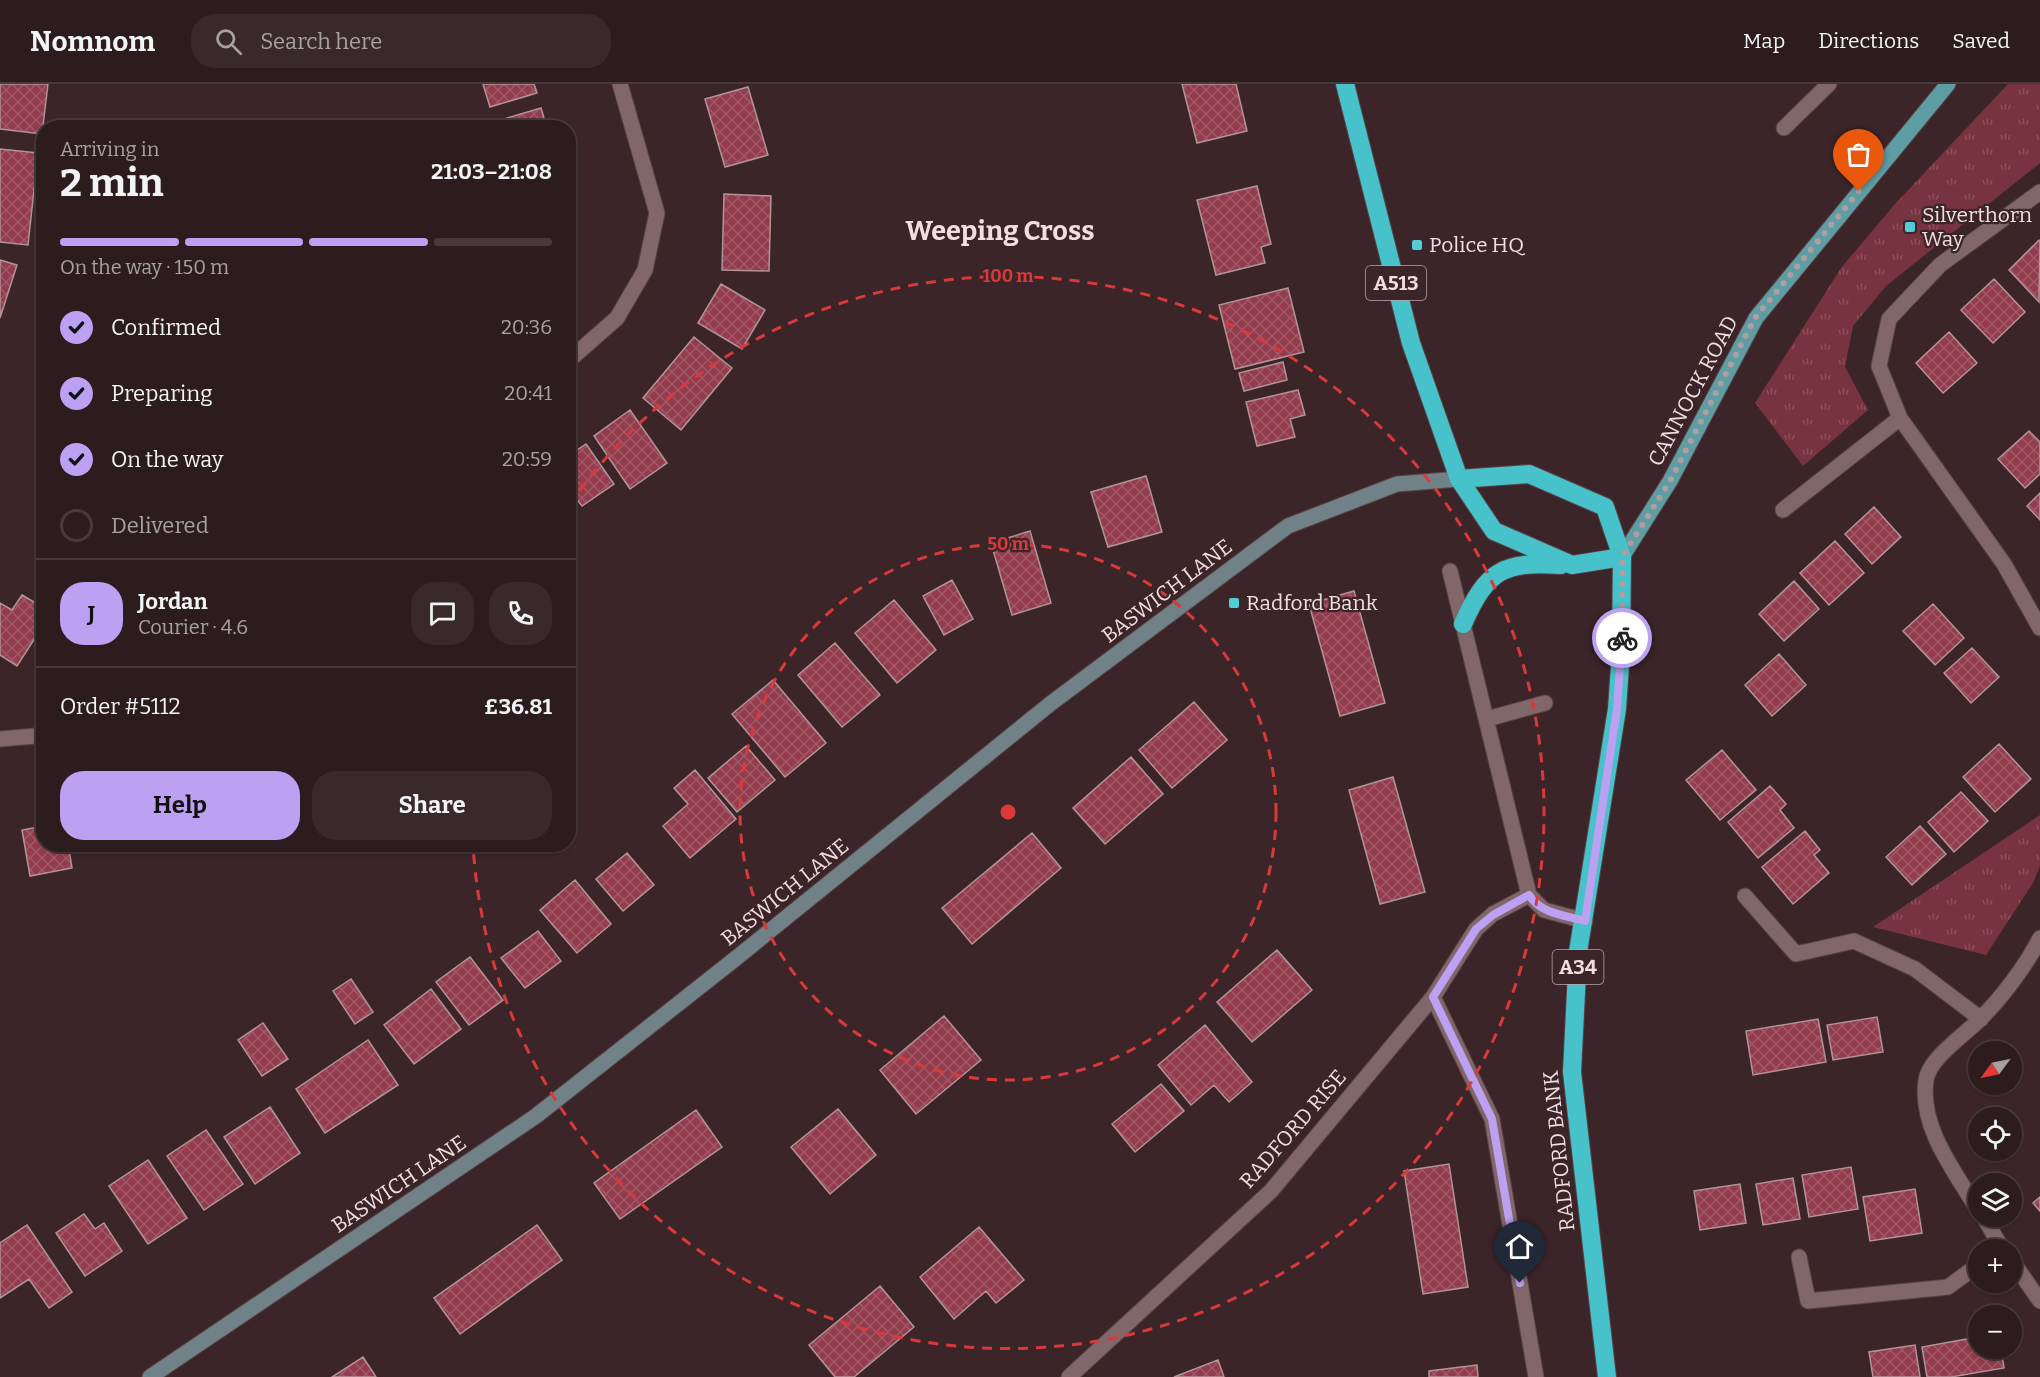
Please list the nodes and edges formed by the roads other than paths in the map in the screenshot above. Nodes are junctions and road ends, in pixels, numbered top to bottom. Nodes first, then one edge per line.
1 (620, 84) edge
2 (1345, 84) edge
3 (1948, 84) edge
4 (1823, 86) edge
5 (1784, 128) dead end
6 (2040, 192) edge
7 (576, 354) edge
8 (1900, 418) junction
9 (1459, 479) junction
10 (1783, 510) dead end
11 (1622, 557) junction
12 (1572, 565) junction
13 (1450, 571) dead end
14 (1463, 624) junction
15 (2040, 628) edge
16 (1545, 703) dead end
17 (1487, 719) junction
18 (36, 736) edge
19 (0, 739) edge
20 (1529, 895) junction
21 (1745, 896) dead end
22 (1585, 921) junction
23 (2040, 938) edge
24 (1433, 997) junction
25 (1981, 1019) junction
26 (1968, 1193) edge
27 (1799, 1257) dead end
28 (1968, 1272) edge
29 (2022, 1275) edge
30 (2040, 1301) edge
31 (150, 1377) edge
32 (1069, 1377) edge
33 (1536, 1377) edge
34 (1607, 1377) edge

1 - 7 street
2 - 9 highway, A513
3 - 11 main road, CANNOCK ROAD
4 - 5 street
6 - 8 street
8 - 10 street
8 - 15 street
9 - 11 highway
9 - 12 highway, A513
9 - 31 street, BASWICH LANE
11 - 12 highway
11 - 22 highway, RADFORD BANK / A34
12 - 14 highway
13 - 14 street
14 - 17 street
16 - 17 street
17 - 20 street
18 - 19 street
20 - 22 street
20 - 24 street, RADFORD RISE
21 - 25 street
22 - 34 highway, RADFORD BANK / A34
23 - 25 street
24 - 32 street, RADFORD RISE
24 - 33 street
25 - 26 street
27 - 28 street
29 - 30 street

